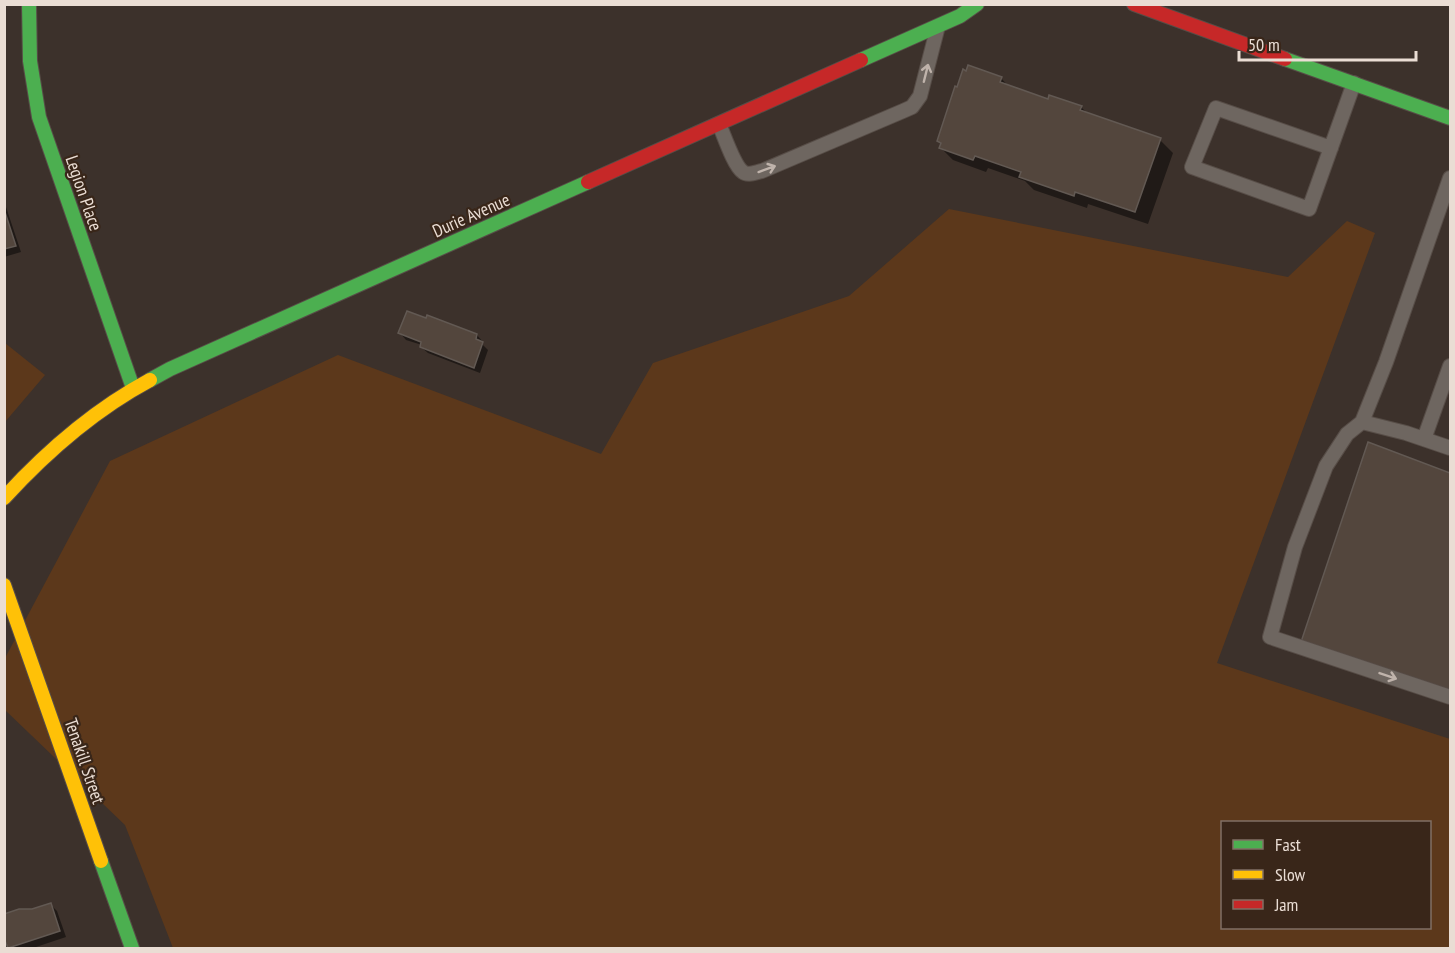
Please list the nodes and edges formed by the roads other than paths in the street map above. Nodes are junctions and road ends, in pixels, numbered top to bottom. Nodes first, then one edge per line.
1 (29, 4) edge
2 (977, 4) edge
3 (1134, 4) edge
4 (938, 26) junction
5 (1354, 83) junction
6 (1450, 118) edge
7 (719, 124) junction
8 (1331, 148) junction
9 (1450, 178) edge
10 (1444, 217) edge
11 (1450, 366) edge
12 (134, 387) junction
13 (1362, 422) junction
14 (1424, 439) junction
15 (1450, 448) edge
16 (4, 498) edge
17 (4, 585) edge
18 (1450, 698) edge
19 (132, 948) edge

1 - 12 street, Legion Place
2 - 4 street, Durie Avenue
3 - 5 street
4 - 7 street, Durie Avenue
7 -> 4 lane
5 - 6 street
5 - 8 lane
7 - 12 street, Durie Avenue
8 - 8 lane
9 - 10 lane
10 - 13 lane
11 - 14 lane
12 - 16 street, Durie Avenue
13 - 14 lane
13 -> 18 lane
14 - 15 lane
17 - 19 street, Tenakill Street

